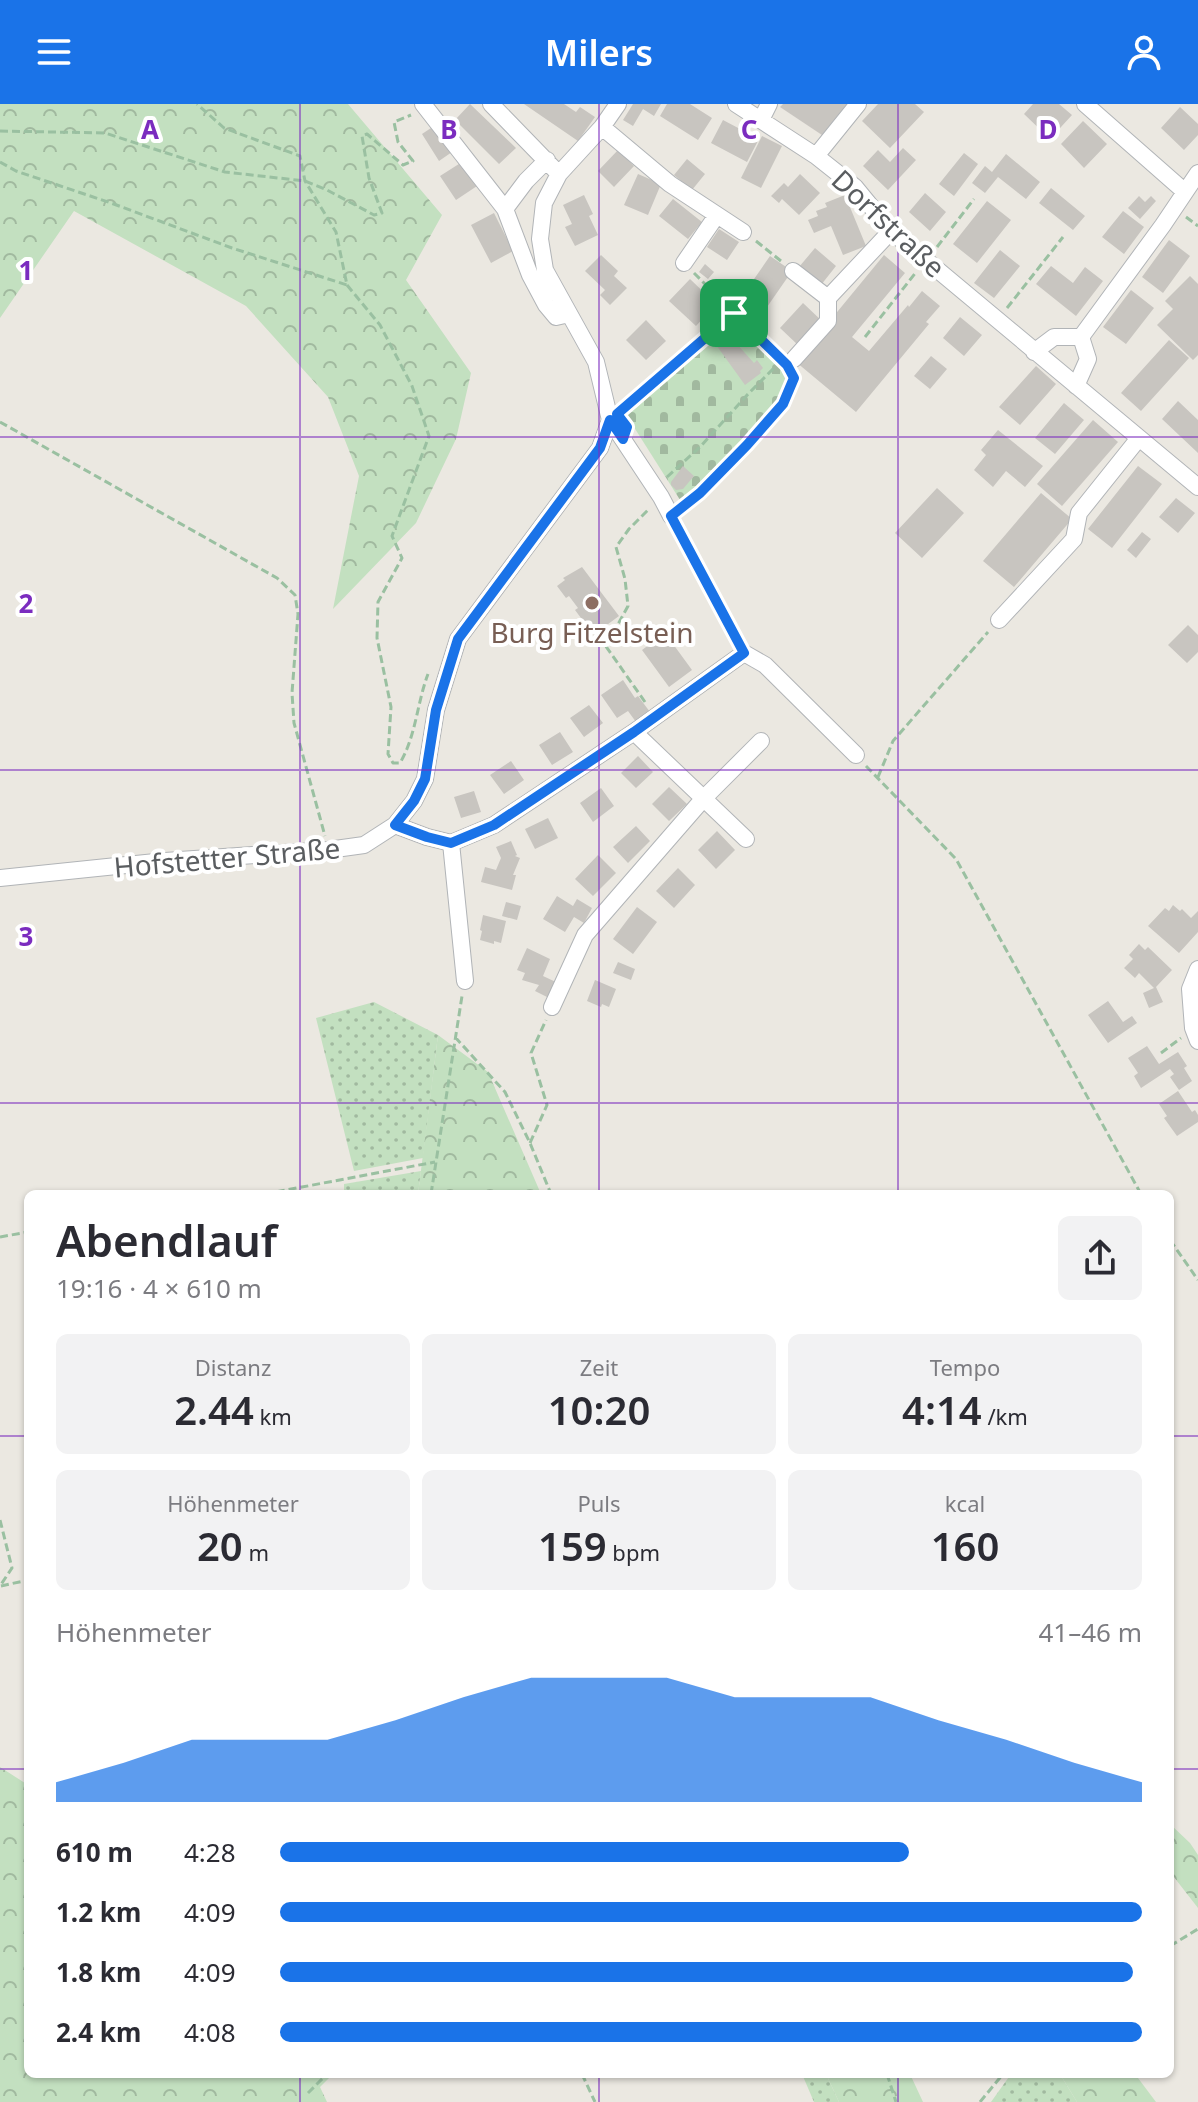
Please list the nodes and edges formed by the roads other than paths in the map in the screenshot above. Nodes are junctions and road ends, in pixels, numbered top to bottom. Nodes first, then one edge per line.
1 (491, 104) edge
2 (618, 104) edge
3 (736, 104) edge
4 (769, 104) edge
5 (858, 104) edge
6 (1085, 104) edge
7 (419, 109) edge
8 (761, 120) junction
9 (602, 127) junction
10 (816, 156) junction
11 (547, 160) junction
12 (1198, 173) edge
13 (559, 174) junction
14 (1184, 191) junction
15 (505, 209) junction
16 (717, 215) junction
17 (891, 231) junction
18 (743, 232) road end
19 (684, 263) road end
20 (793, 271) road end
21 (828, 298) junction
22 (569, 314) junction
23 (1081, 337) junction
24 (1034, 352) junction
25 (788, 361) road end
26 (1076, 386) junction
27 (614, 417) junction
28 (1139, 438) junction
29 (1198, 487) edge
30 (671, 516) road end
31 (999, 620) road end
32 (634, 732) junction
33 (761, 741) dead end
34 (856, 755) road end
35 (704, 798) junction
36 (395, 825) junction
37 (746, 839) dead end
38 (451, 843) junction
39 (0, 878) edge
40 (1198, 969) edge
41 (465, 981) road end
42 (552, 1007) road end
43 (1196, 1034) edge

1 - 11 street
2 - 9 street
3 - 8 street, Dorfstraße
4 - 8 street
5 - 10 street
6 - 14 street
7 - 15 street
8 - 10 street, Dorfstraße
9 - 13 street
9 - 16 street
10 - 17 street, Dorfstraße
11 - 13 street
11 - 15 street
12 - 14 street
13 - 22 street
14 - 23 street
15 - 22 street
16 - 18 street
16 - 19 street
17 - 21 street
17 - 24 street, Dorfstraße
20 - 21 street
21 - 25 street
22 - 27 street
23 - 24 street
23 - 26 street
24 - 26 street, Dorfstraße
26 - 28 street, Dorfstraße
27 - 30 street
27 - 36 street, Hofstetter Straße
28 - 29 street, Dorfstraße
28 - 31 street
32 - 34 street
32 - 35 street
32 - 38 street
33 - 35 street
35 - 37 street
35 - 42 street
36 - 38 street
36 - 39 street, Hofstetter Straße
38 - 41 street
40 - 43 street

